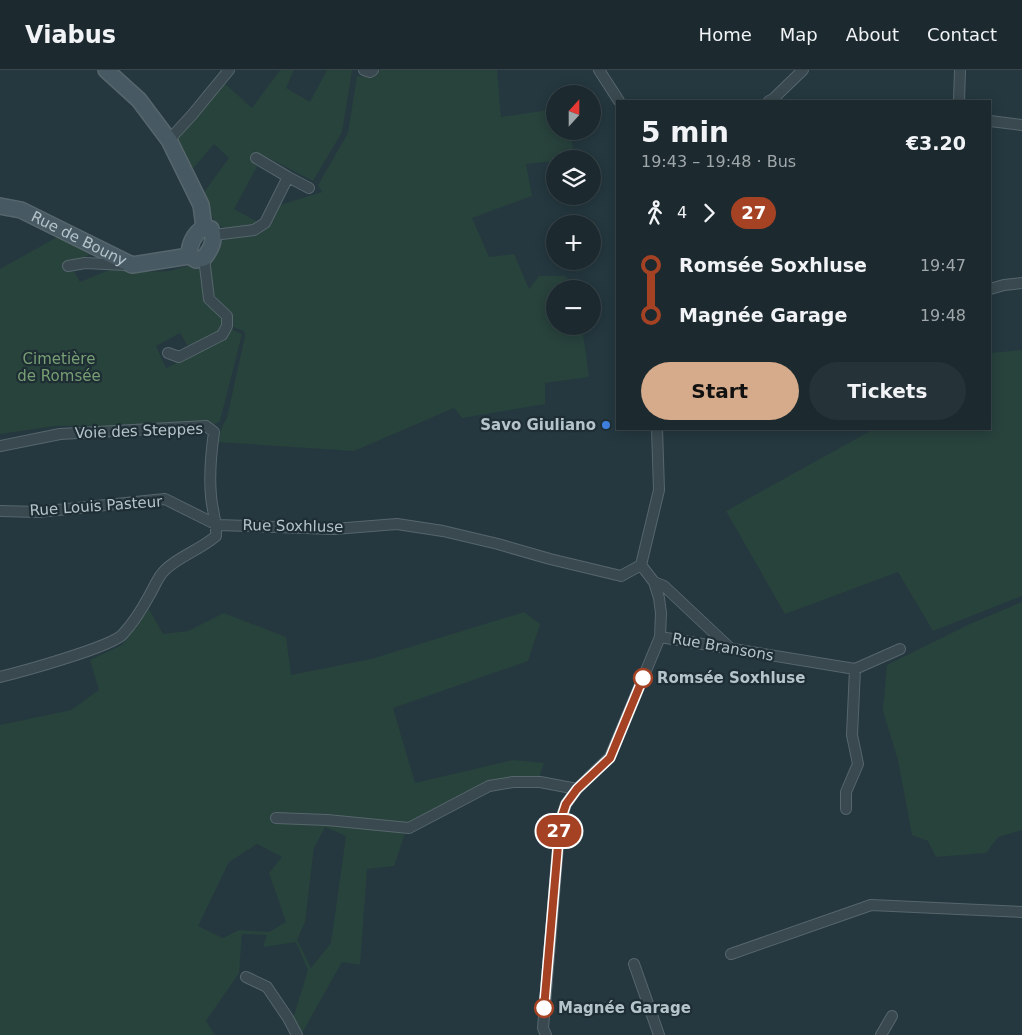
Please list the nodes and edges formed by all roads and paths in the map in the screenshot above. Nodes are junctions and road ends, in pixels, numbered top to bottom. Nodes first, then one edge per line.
1 (106, 70) edge
2 (229, 70) edge
3 (364, 70) edge
4 (373, 70) edge
5 (599, 70) edge
6 (804, 70) edge
7 (960, 70) edge
8 (618, 100) edge
9 (773, 100) edge
10 (959, 100) edge
11 (991, 121) edge
12 (1022, 125) edge
13 (168, 140) junction
14 (256, 158) dead end
15 (288, 177) junction
16 (309, 188) dead end
17 (0, 206) edge
18 (209, 231) junction
19 (197, 257) junction
20 (132, 265) junction
21 (68, 266) dead end
22 (1022, 283) edge
23 (991, 289) edge
24 (168, 353) dead end
25 (657, 430) edge
26 (0, 446) edge
27 (0, 511) edge
28 (217, 525) junction
29 (641, 565) junction
30 (654, 582) junction
31 (660, 636) junction
32 (730, 648) junction
33 (900, 649) dead end
34 (855, 670) junction
35 (0, 676) edge
36 (577, 789) junction
37 (846, 809) dead end
38 (276, 818) dead end
39 (1022, 912) edge
40 (731, 954) dead end
41 (634, 964) dead end
42 (246, 977) dead end
43 (892, 1016) dead end
44 (297, 1035) edge
45 (546, 1035) edge
46 (659, 1035) edge
47 (881, 1035) edge

1 - 13 street
2 - 13 street
3 - 4 street
5 - 8 street
6 - 9 street
7 - 10 street
11 - 12 street
13 - 18 street
14 - 15 street
15 - 16 street
15 - 18 street
17 - 20 street, Rue de Bouny
18 - 19 street
19 - 20 street, Rue de Bouny
19 - 24 street
20 - 21 street
22 - 23 street
25 - 29 street
26 - 28 street, Voie des Steppes
27 - 28 street, Rue Louis Pasteur
28 - 29 street, Rue Soxhluse
28 - 35 street
29 - 30 street
30 - 31 street
30 - 32 street
31 - 32 street, Rue Bransons
31 - 36 street
32 - 34 street, Rue Bransons
33 - 34 street
34 - 37 street
36 - 38 street
36 - 45 street
39 - 40 street
41 - 46 street
42 - 44 street
43 - 47 street

